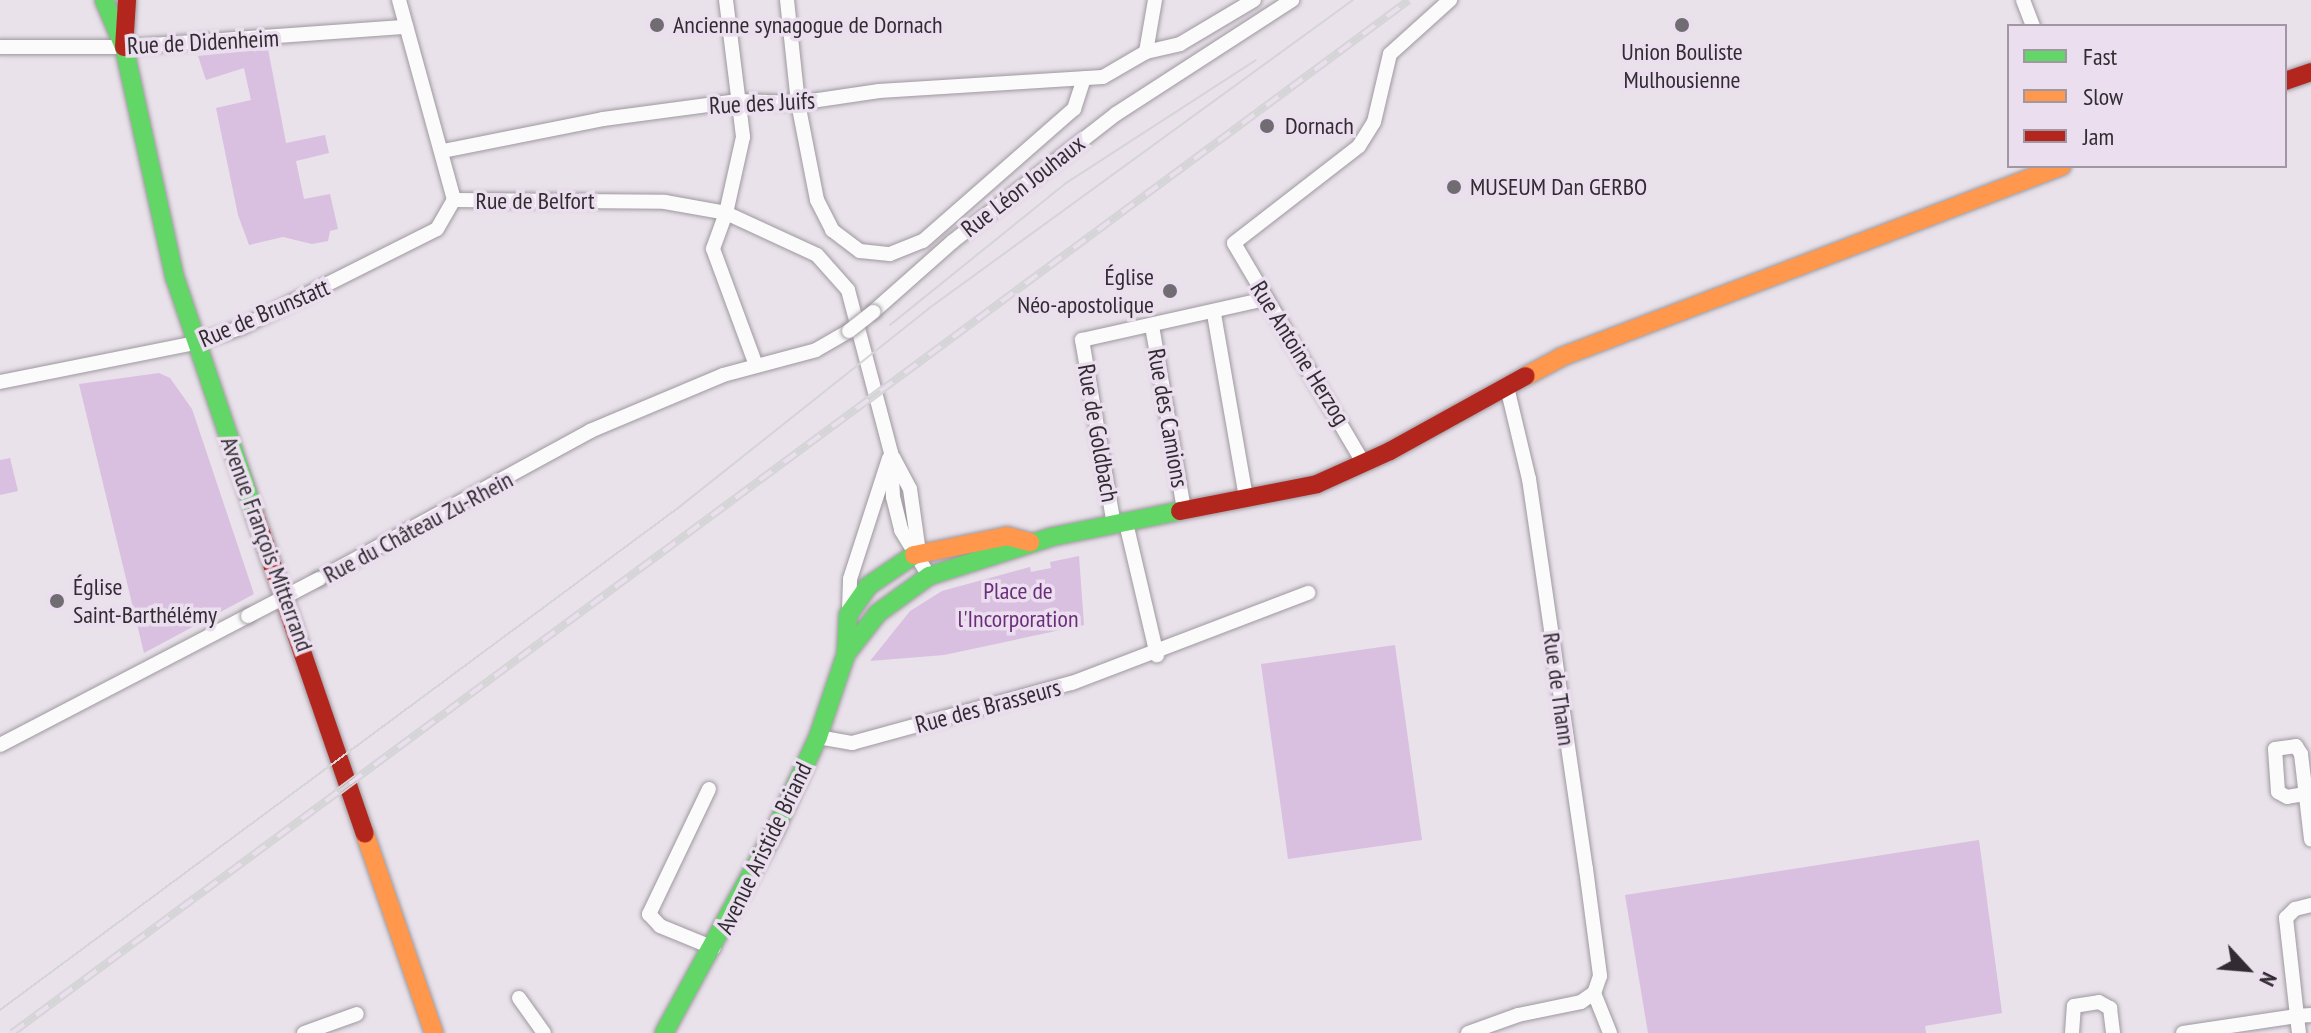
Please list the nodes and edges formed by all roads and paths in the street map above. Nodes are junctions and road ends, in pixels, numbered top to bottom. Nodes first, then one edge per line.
1 (104, 0) edge
2 (127, 0) edge
3 (399, 0) edge
4 (726, 0) edge
5 (787, 0) edge
6 (1155, 0) edge
7 (1254, 0) edge
8 (1292, 0) edge
9 (1450, 0) edge
10 (2023, 0) edge
11 (2032, 24) edge
12 (406, 27) junction
13 (0, 47) edge
14 (124, 47) junction
15 (1146, 52) junction
16 (2311, 72) edge
17 (1084, 79) junction
18 (2287, 80) edge
19 (738, 101) junction
20 (798, 103) junction
21 (443, 151) junction
22 (2057, 168) edge
23 (454, 200) junction
24 (726, 213) junction
25 (1266, 299) junction
26 (1214, 314) junction
27 (1152, 326) junction
28 (195, 343) junction
29 (756, 365) junction
30 (0, 382) edge
31 (1507, 387) junction
32 (891, 453) junction
33 (1364, 464) junction
34 (1246, 497) junction
35 (1184, 510) junction
36 (1120, 524) junction
37 (1030, 542) junction
38 (919, 552) junction
39 (929, 576) junction
40 (1308, 593) dead end
41 (848, 615) junction
42 (846, 654) junction
43 (1157, 655) junction
44 (818, 737) junction
45 (0, 745) edge
46 (709, 789) dead end
47 (2305, 794) dead end
48 (2311, 839) edge
49 (2311, 905) edge
50 (714, 948) junction
51 (1594, 993) junction
52 (519, 998) dead end
53 (357, 1014) dead end
54 (2304, 1016) edge
55 (304, 1033) edge
56 (434, 1033) edge
57 (544, 1033) edge
58 (664, 1033) edge
59 (1468, 1033) edge
60 (1610, 1033) edge
61 (2072, 1033) edge
62 (2113, 1033) edge
63 (2183, 1033) edge
64 (2299, 1033) edge

1 - 14 main road, Avenue François Mitterrand
2 - 14 main road, Avenue François Mitterrand
3 - 12 street, Rue de Belfort
4 - 19 street
5 - 20 street
6 - 15 street
7 - 15 street, Rue des Juifs
8 - 29 street, Rue Léon Jouhaux, bridge
9 - 25 street, Rue Antoine Herzog
10 - 11 street
12 - 14 street, Rue de Didenheim
12 - 21 street, Rue de Belfort
13 - 14 street, Rue de Didenheim
14 - 28 main road, Avenue François Mitterrand
15 - 17 street, Rue des Juifs
16 - 18 main road
17 - 20 street, Rue des Juifs
17 - 20 street
19 - 20 street, Rue des Juifs
19 - 21 street, Rue des Juifs
19 - 24 street
21 - 23 street, Rue de Belfort
22 - 31 main road
23 - 24 street, Rue de Belfort
23 - 28 street, Rue de Brunstatt
24 - 29 street
24 - 32 street, Rue de Belfort
25 - 26 street, Rue de Goldbach
25 - 33 street, Rue Antoine Herzog
26 - 27 street, Rue de Goldbach
26 - 34 street
27 - 35 street, Rue des Camions
27 - 36 street, Rue de Goldbach
28 - 30 street, Rue de Brunstatt
28 - 56 main road, Avenue François Mitterrand
29 - 45 street, Rue du Château Zu-Rhein, bridge
31 - 33 main road
31 - 51 street, Rue de Thann
32 - 38 street, Rue de Belfort
32 - 41 street
33 - 34 main road
34 - 35 main road
35 - 36 main road
36 - 37 main road
36 - 43 street
37 - 38 main road
37 - 39 main road
38 - 39 street, Rue de Belfort
38 - 41 main road
39 - 42 main road, Avenue Aristide Briand
40 - 43 street, Rue des Brasseurs
41 - 42 main road, Avenue Aristide Briand
42 - 44 main road, Avenue Aristide Briand
43 - 44 street, Rue des Brasseurs
44 - 50 main road, Avenue Aristide Briand
46 - 50 street
47 - 48 street
49 - 54 street
50 - 58 main road, Avenue Aristide Briand
51 - 59 street
51 - 60 street
52 - 57 street
53 - 55 street
54 - 63 street
54 - 64 street
61 - 62 street

